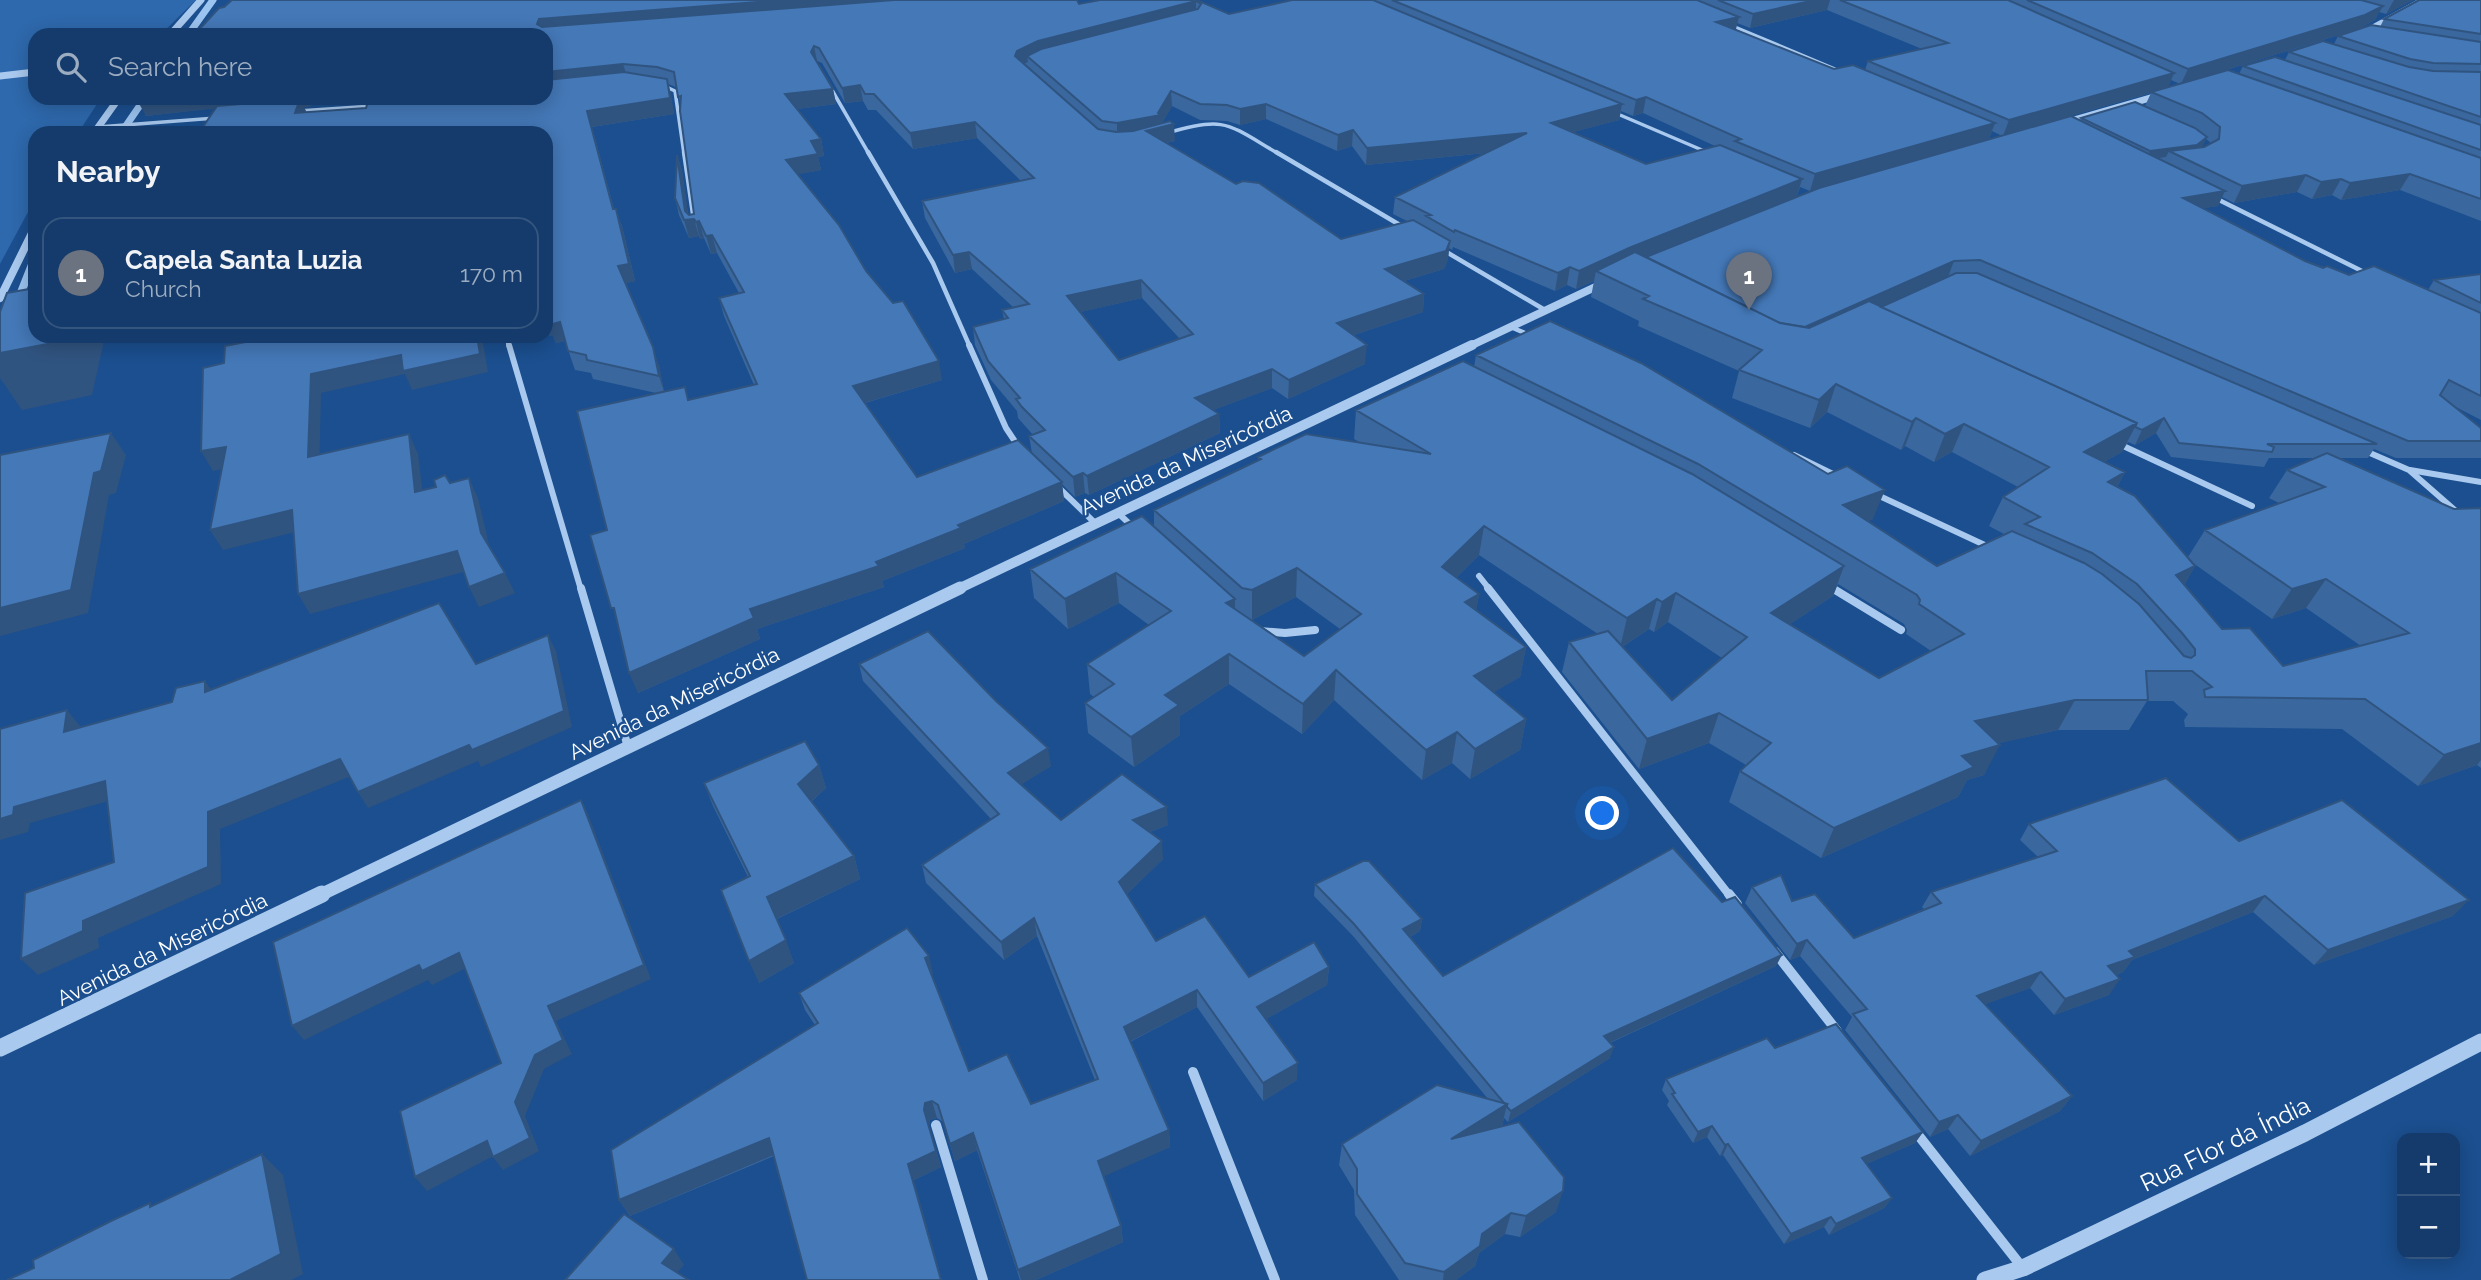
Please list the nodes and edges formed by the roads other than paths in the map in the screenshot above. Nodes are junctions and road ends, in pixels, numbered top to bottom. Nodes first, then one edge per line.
1 (201, 0) edge
2 (2423, 4) edge
3 (2378, 16) edge
4 (2390, 19) junction
5 (1723, 22) edge
6 (176, 28) edge
7 (2360, 35) junction
8 (2374, 37) edge
9 (2348, 39) edge
10 (28, 73) edge
11 (0, 76) edge
12 (1850, 76) edge
13 (825, 77) edge
14 (649, 84) edge
15 (2181, 89) edge
16 (114, 105) edge
17 (375, 105) edge
18 (1605, 109) edge
19 (293, 112) edge
20 (225, 117) edge
21 (2055, 125) joint
22 (99, 126) edge
23 (136, 126) edge
24 (2073, 129) edge
25 (1159, 136) edge
26 (1720, 158) edge
27 (2208, 195) edge
28 (695, 228) edge
29 (1415, 234) edge
30 (28, 241) edge
31 (1439, 248) edge
32 (2369, 275) edge
33 (1617, 277) edge
34 (0, 298) edge
35 (1545, 310) junction
36 (1513, 328) junction
37 (1538, 339) edge
38 (509, 343) edge
39 (1429, 367) junction
40 (1442, 373) edge
41 (2112, 440) edge
42 (2358, 447) edge
43 (1782, 450) edge
44 (1026, 458) edge
45 (2409, 470) junction
46 (1843, 478) edge
47 (2481, 482) edge
48 (1056, 486) edge
49 (1867, 490) edge
50 (2252, 506) dead end
51 (1118, 513) junction
52 (2460, 516) edge
53 (1095, 523) junction
54 (1138, 531) edge
55 (2002, 553) edge
56 (1479, 576) dead end
57 (1822, 582) edge
58 (1248, 627) edge
59 (1315, 630) dead end
60 (1902, 631) dead end
61 (628, 747) junction
62 (1747, 916) edge
63 (1764, 938) edge
64 (1842, 1037) edge
65 (2481, 1042) edge
66 (0, 1048) edge
67 (1193, 1072) dead end
68 (936, 1125) dead end
69 (1911, 1125) edge
70 (2023, 1268) junction
71 (983, 1280) edge
72 (1275, 1280) edge
73 (1985, 1280) edge

1 - 6 street
2 - 4 street
3 - 4 street
4 - 7 street
5 - 12 street
7 - 8 street
7 - 9 street
10 - 11 street
13 - 44 street
14 - 28 street
15 - 21 street
16 - 22 street
17 - 19 street
18 - 26 street
20 - 23 street
21 - 24 street
25 - 29 street
27 - 32 street
30 - 34 street
31 - 35 street
33 - 35 street, Avenida da Misericórdia
35 - 36 street, Avenida da Misericórdia
36 - 37 street
36 - 39 street, Avenida da Misericórdia
38 - 61 street
39 - 40 street
39 - 51 street, Avenida da Misericórdia
41 - 50 street
42 - 45 street
43 - 46 street
45 - 47 street
45 - 52 street
48 - 53 street
49 - 55 street
51 - 53 street, Avenida da Misericórdia
51 - 54 street
53 - 61 street, Avenida da Misericórdia
56 - 62 street
57 - 60 street
58 - 59 street
61 - 66 street, Avenida da Misericórdia
63 - 64 street
65 - 70 street, Rua Flor da Índia
67 - 72 street
68 - 71 street
69 - 70 street
70 - 73 street, Rua Flor da Índia

